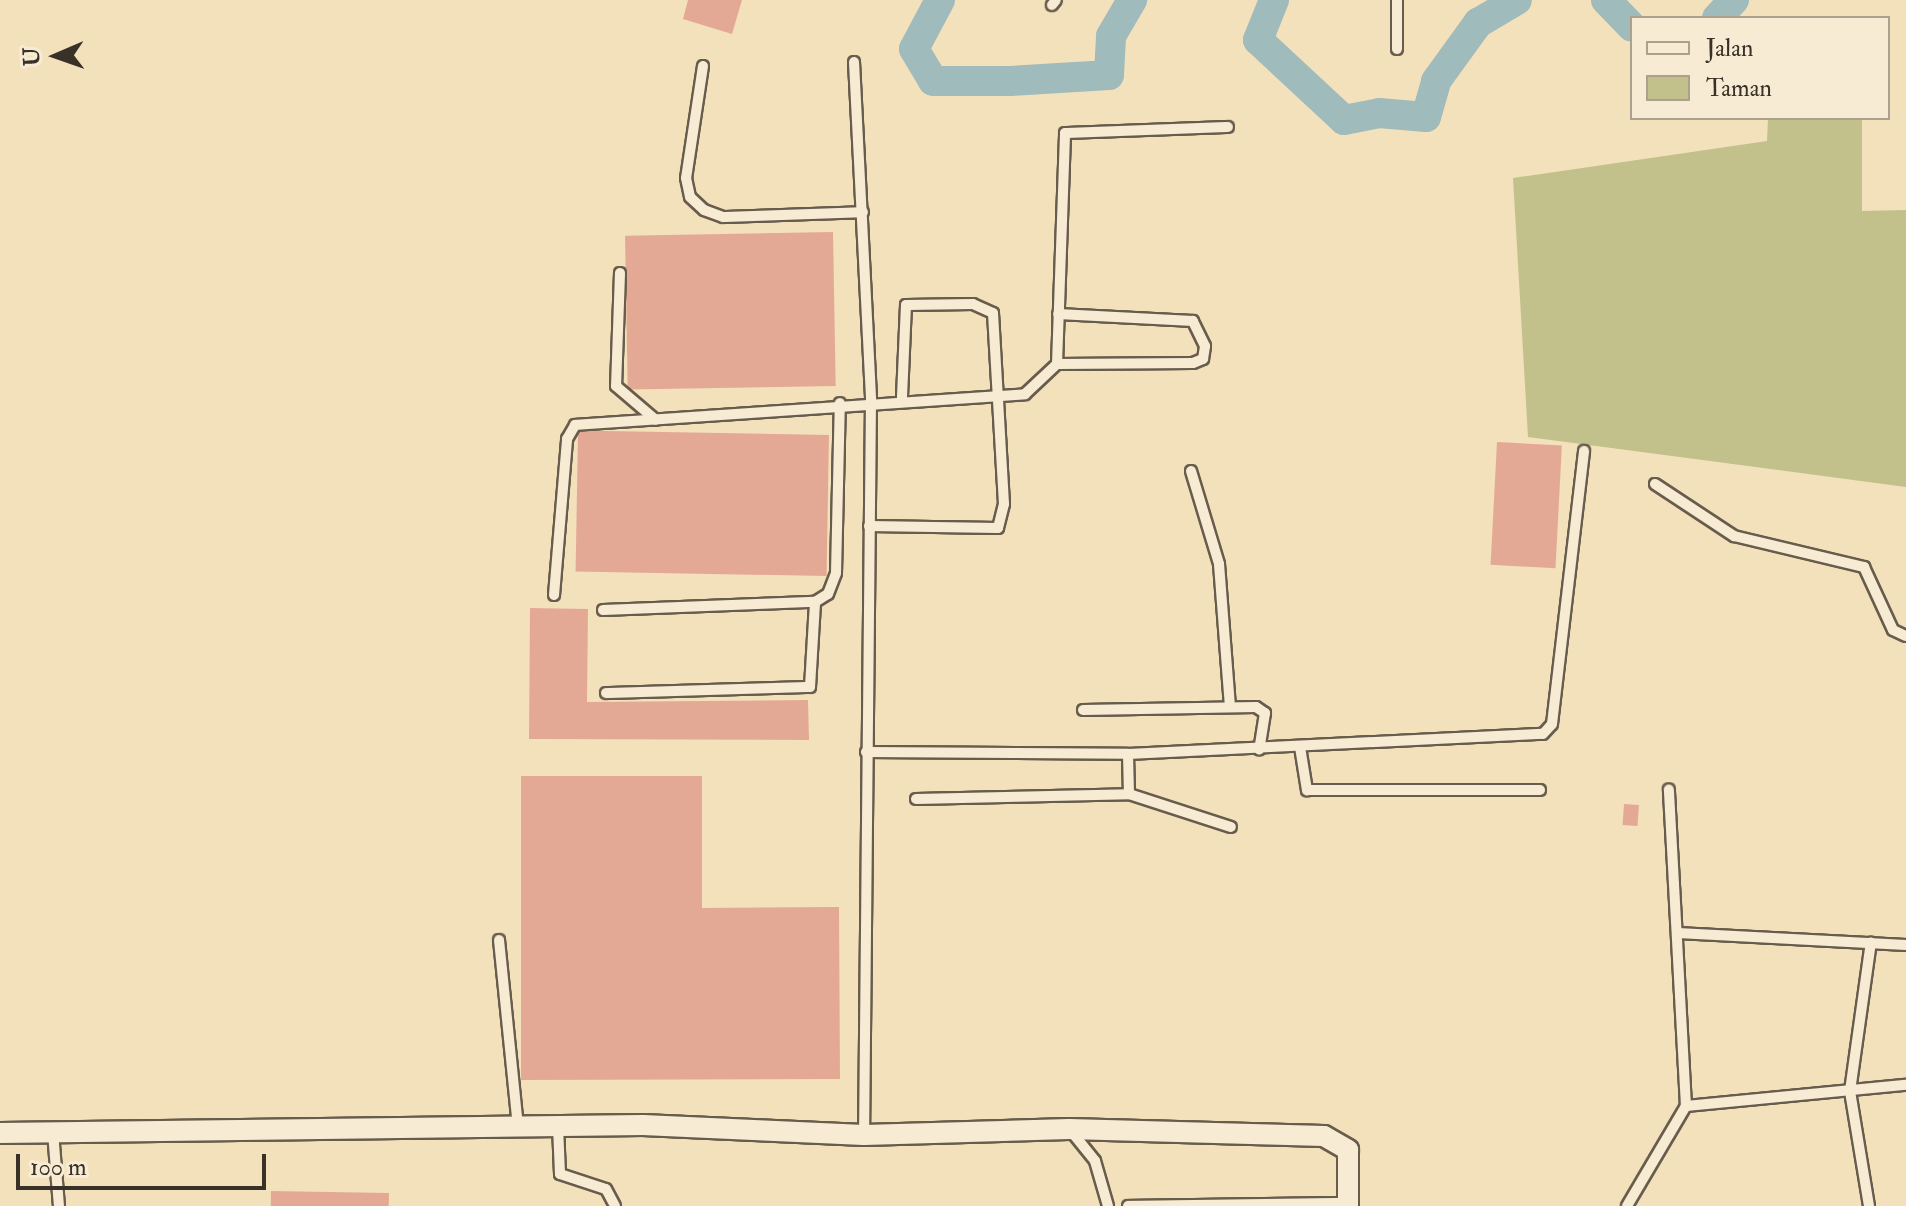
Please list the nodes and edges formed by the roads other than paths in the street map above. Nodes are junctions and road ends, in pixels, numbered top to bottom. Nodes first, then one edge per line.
1 (1397, 0) edge
2 (1397, 49) dead end
3 (854, 62) dead end
4 (703, 66) dead end
5 (1228, 127) dead end
6 (863, 212) junction
7 (620, 273) dead end
8 (1058, 314) junction
9 (1057, 364) junction
10 (902, 398) junction
11 (871, 399) junction
12 (1000, 399) junction
13 (840, 403) junction
14 (656, 420) junction
15 (1584, 451) dead end
16 (1191, 471) dead end
17 (1655, 484) dead end
18 (869, 526) junction
19 (554, 595) dead end
20 (815, 602) junction
21 (603, 610) dead end
22 (1906, 636) edge
23 (606, 693) dead end
24 (1230, 707) junction
25 (1083, 710) dead end
26 (1300, 747) junction
27 (1259, 750) junction
28 (866, 752) junction
29 (1128, 754) junction
30 (1669, 789) dead end
31 (1540, 790) dead end
32 (1129, 794) junction
33 (916, 799) dead end
34 (1231, 827) dead end
35 (1678, 933) junction
36 (499, 940) dead end
37 (1871, 942) junction
38 (1906, 945) edge
39 (1906, 1085) edge
40 (1850, 1091) junction
41 (1686, 1106) junction
42 (558, 1126) junction
43 (518, 1127) junction
44 (1069, 1129) junction
45 (53, 1132) junction
46 (0, 1133) edge
47 (864, 1135) junction
48 (1348, 1205) edge
49 (59, 1206) edge
50 (615, 1206) edge
51 (1108, 1206) edge
52 (1128, 1206) edge
53 (1627, 1206) edge
54 (1869, 1206) edge

1 - 2 lane
3 - 6 lane
4 - 6 lane
5 - 8 lane
6 - 11 lane
7 - 14 lane
8 - 9 lane
8 - 9 lane
9 - 12 lane
10 - 11 lane
10 - 12 lane
10 - 12 lane
11 - 13 lane
11 - 18 lane
12 - 18 lane
13 - 14 lane
13 - 20 lane
14 - 19 lane
15 - 26 lane
16 - 24 lane
17 - 22 lane
18 - 28 lane
20 - 21 lane
20 - 23 lane
24 - 25 lane
24 - 27 lane
26 - 27 lane
26 - 31 lane
27 - 29 lane
28 - 29 lane
28 - 47 lane
29 - 32 lane
30 - 35 lane
32 - 33 lane
32 - 34 lane
35 - 37 lane
35 - 41 lane
36 - 43 lane
37 - 38 lane
37 - 40 lane
39 - 40 lane
40 - 41 lane
40 - 54 lane
41 - 53 lane
42 - 43 street
42 - 47 street
42 - 50 lane
43 - 45 street
44 - 47 street
44 - 48 street
44 - 51 lane
45 - 46 street
45 - 49 lane
48 - 52 lane

